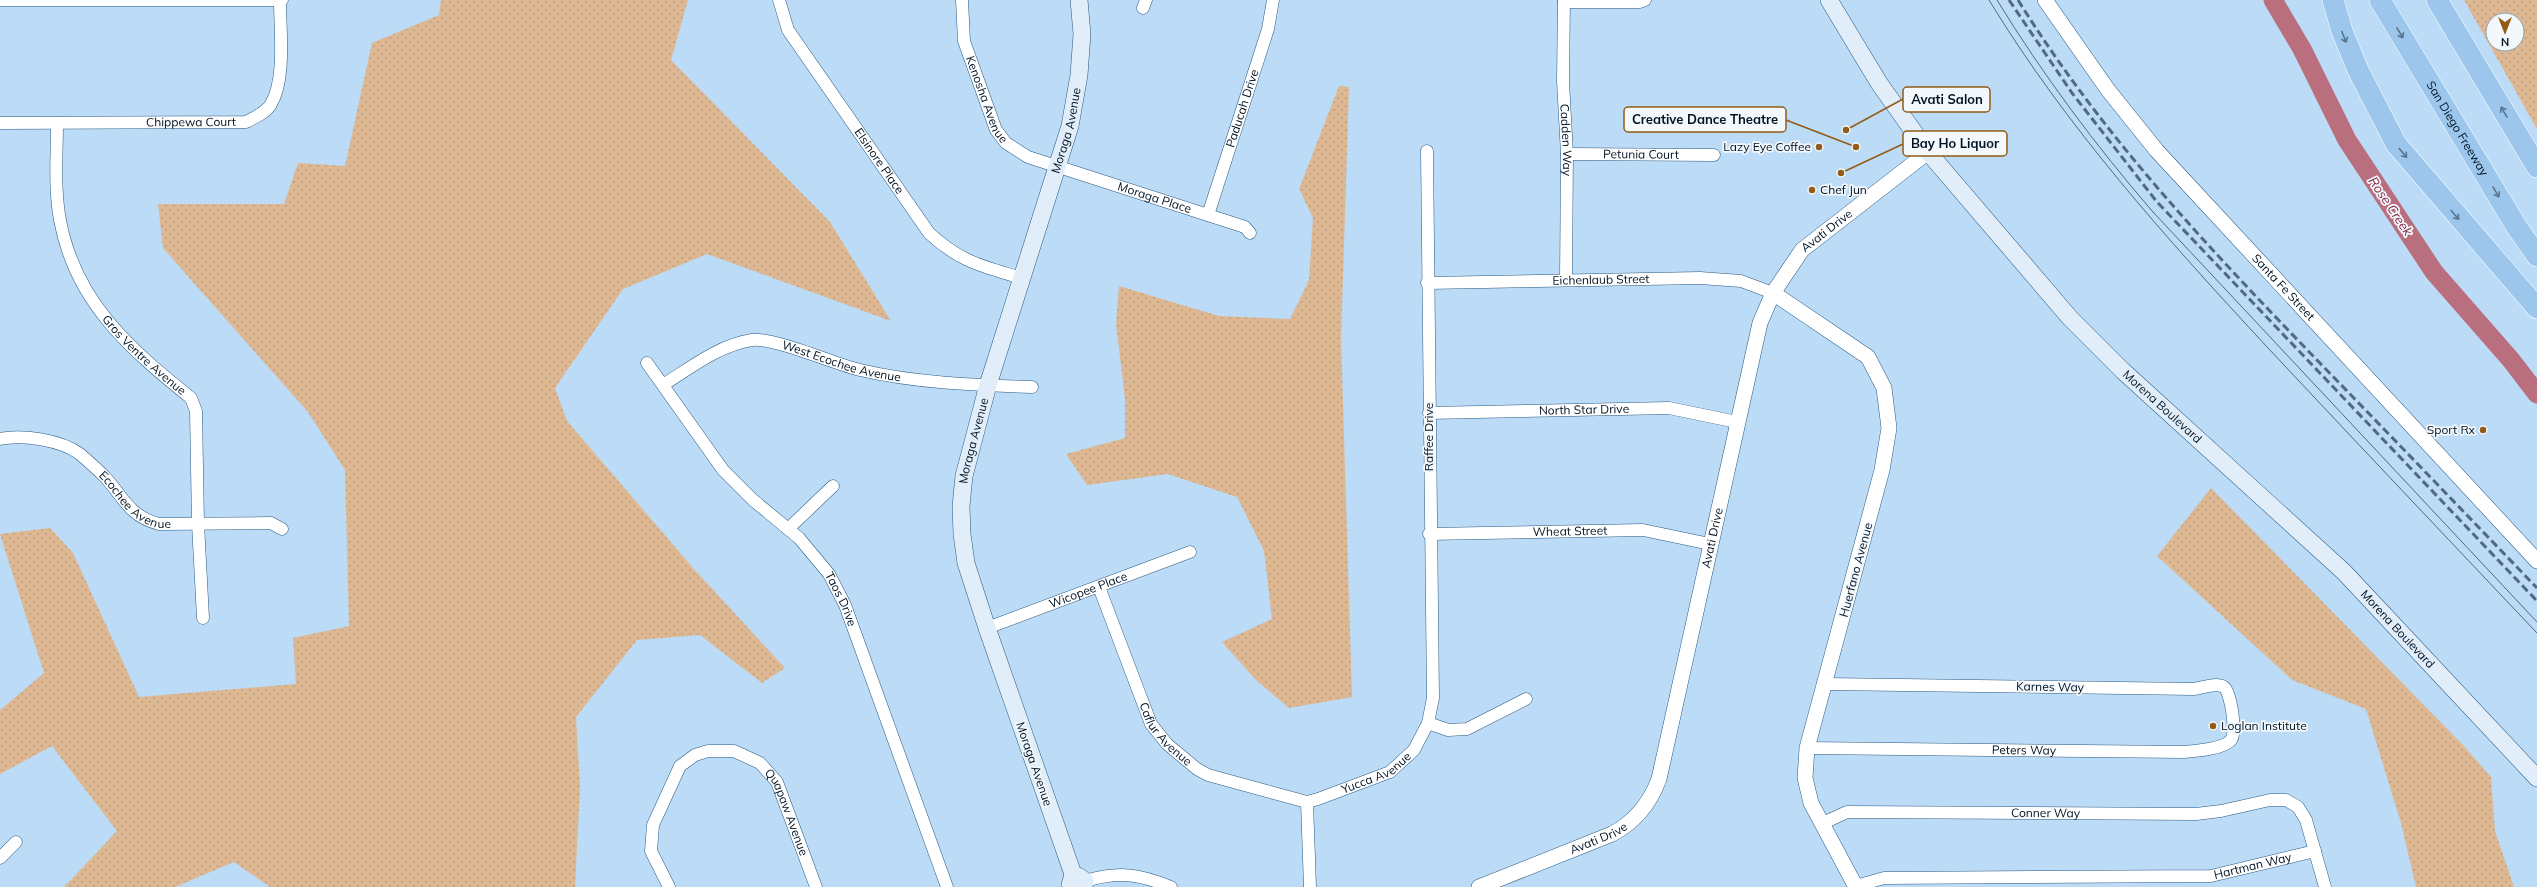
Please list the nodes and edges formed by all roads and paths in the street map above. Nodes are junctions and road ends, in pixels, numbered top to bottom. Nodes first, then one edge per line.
1 (0, 0) edge
2 (49, 0) edge
3 (217, 0) edge
4 (281, 0) edge
5 (778, 0) edge
6 (962, 0) edge
7 (1078, 0) edge
8 (1273, 0) edge
9 (1645, 0) edge
10 (1829, 0) edge
11 (2045, 0) edge
12 (2333, 0) edge
13 (2380, 0) edge
14 (1564, 1) edge
15 (2440, 3) edge
16 (0, 123) edge
17 (57, 123) junction
18 (1427, 152) dead end
19 (1928, 152) junction
20 (1567, 154) junction
21 (1714, 155) dead end
22 (1057, 166) junction
23 (2537, 167) edge
24 (1208, 215) junction
25 (1250, 233) dead end
26 (2537, 256) edge
27 (1021, 278) junction
28 (1566, 280) junction
29 (1427, 283) junction
30 (1773, 293) junction
31 (2537, 308) edge
32 (647, 363) dead end
33 (663, 384) junction
34 (988, 385) junction
35 (1032, 387) dead end
36 (1430, 413) junction
37 (1737, 422) junction
38 (0, 439) edge
39 (833, 486) dead end
40 (198, 524) junction
41 (282, 529) dead end
42 (788, 529) junction
43 (1429, 534) junction
44 (1710, 544) junction
45 (1190, 552) dead end
46 (2537, 561) edge
47 (1099, 587) junction
48 (203, 618) dead end
49 (986, 628) junction
50 (1826, 684) junction
51 (1526, 699) dead end
52 (1428, 723) junction
53 (2233, 734) joint
54 (1807, 748) junction
55 (2537, 778) edge
56 (1307, 802) junction
57 (1823, 823) junction
58 (16, 842) dead end
59 (2315, 851) junction
60 (0, 858) edge
61 (1075, 884) edge
62 (669, 887) edge
63 (816, 887) edge
64 (947, 887) edge
65 (1171, 887) edge
66 (1310, 887) edge
67 (1479, 887) edge
68 (1856, 887) edge
69 (2325, 887) edge

1 - 2 street
2 - 3 street
3 - 4 street
4 - 17 street, Chippewa Court
5 - 27 street, Elsinore Place
6 - 22 street, Kenosha Avenue
7 - 22 main road, Moraga Avenue
8 - 24 street, Paducah Drive
9 - 14 street
10 - 19 main road, Morena Boulevard
11 - 46 street, Santa Fe Street
12 -> 31 highway
13 -> 26 highway, San Diego Freeway
14 - 20 street, Cadden Way
23 -> 15 highway
16 - 17 street, Chippewa Court
17 - 40 street, Gros Ventre Avenue
18 - 29 street, Raffee Drive
19 - 30 street, Avati Drive
19 - 55 main road, Morena Boulevard
20 - 21 street, Petunia Court
20 - 28 street, Cadden Way
22 - 24 street, Moraga Place
22 - 27 main road, Moraga Avenue
24 - 25 street, Moraga Place
27 - 34 main road, Moraga Avenue
28 - 29 street, Eichenlaub Street
28 - 30 street, Eichenlaub Street
29 - 36 street, Raffee Drive
30 - 37 street, Avati Drive
30 - 50 street, Huerfano Avenue
32 - 33 street, Taos Drive
33 - 34 street, West Ecochee Avenue
33 - 42 street, Taos Drive
34 - 35 street, West Ecochee Avenue
34 - 49 main road, Moraga Avenue
36 - 37 street, North Star Drive
36 - 43 street, Raffee Drive
37 - 44 street, Avati Drive
38 - 40 street, Ecochee Avenue
39 - 42 street
40 - 41 street, Ecochee Avenue
40 - 48 street, Gros Ventre Avenue
42 - 64 street, Taos Drive
43 - 44 street, Wheat Street
43 - 52 street, Raffee Drive
44 - 67 street, Avati Drive
45 - 47 street, Wicopee Place
47 - 49 street, Wicopee Place
47 - 56 street, Caflur Avenue
49 - 61 main road, Moraga Avenue
50 - 53 street, Karnes Way
50 - 54 street, Huerfano Avenue
51 - 52 street
52 - 56 street, Yucca Avenue
53 - 54 street, Peters Way
54 - 57 street, Huerfano Avenue
56 - 66 street
57 - 59 street, Conner Way
57 - 68 street, Huerfano Avenue
58 - 60 street
59 - 68 street, Hartman Way
59 - 69 street, Conner Way
61 - 65 street
62 - 63 street, Quapaw Avenue

